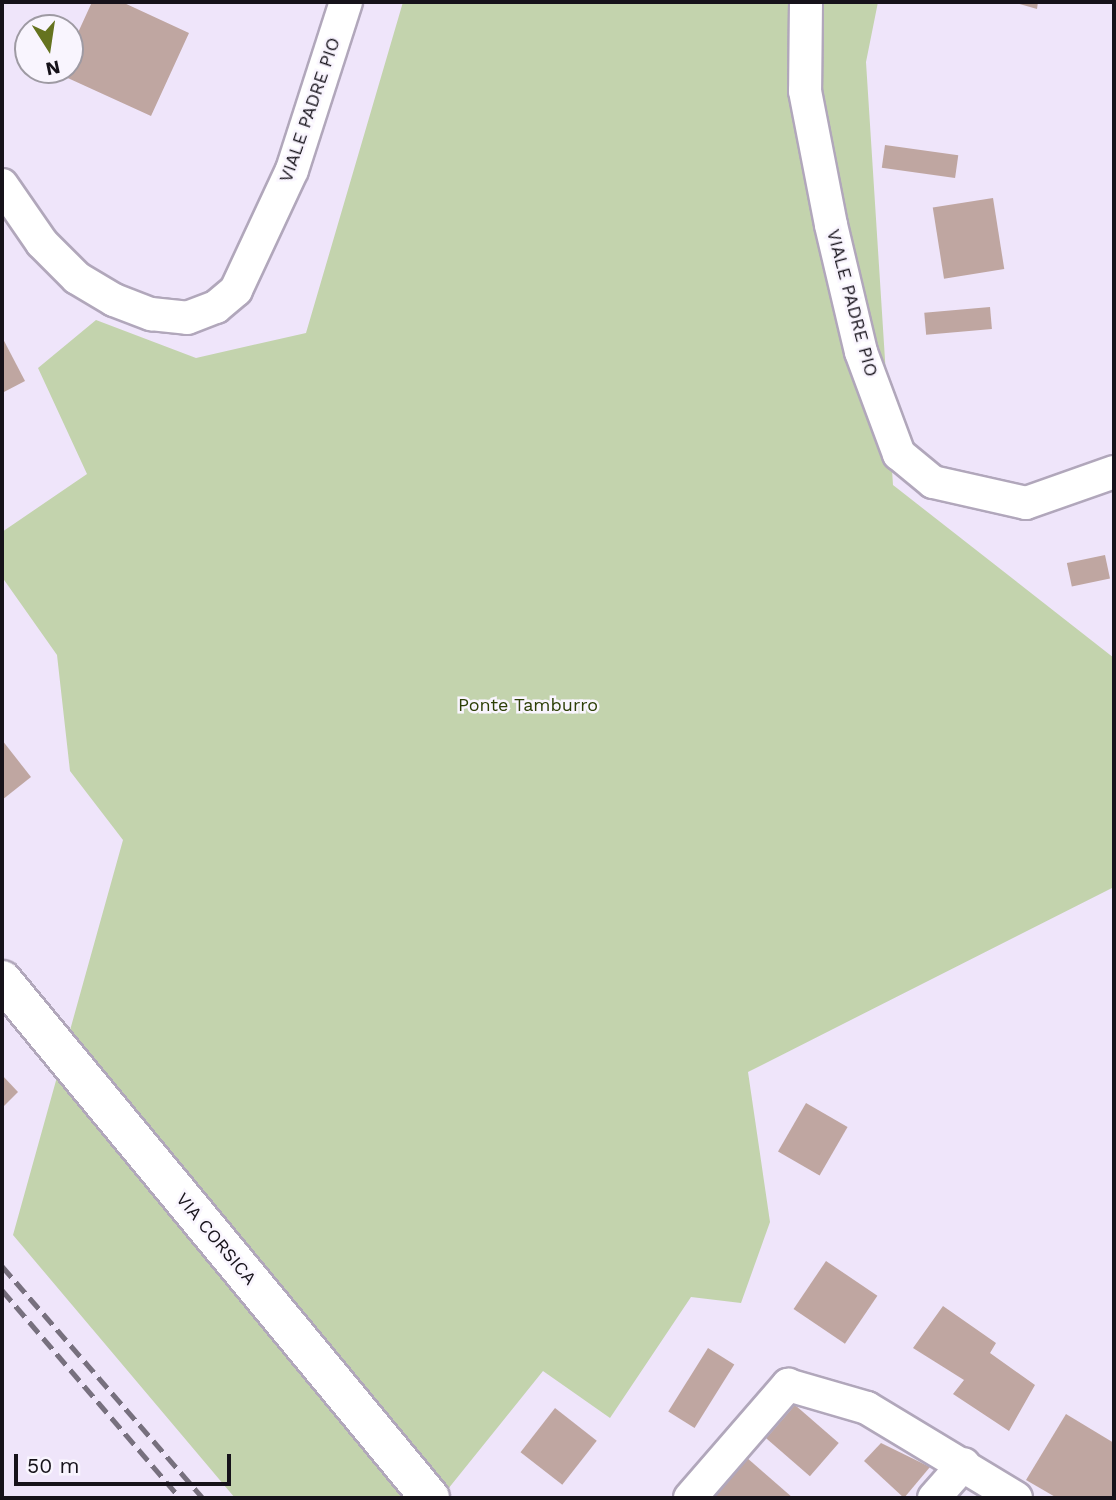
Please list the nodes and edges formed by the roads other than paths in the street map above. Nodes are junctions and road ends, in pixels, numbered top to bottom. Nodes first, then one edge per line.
1 (346, 2) edge
2 (806, 2) edge
3 (2, 185) edge
4 (1114, 472) edge
5 (2, 979) edge
6 (964, 1464) junction
7 (430, 1498) edge
8 (690, 1498) edge
9 (934, 1498) edge
10 (1016, 1498) edge

1 - 3 street, VIALE PADRE PIO
2 - 4 street, VIALE PADRE PIO
5 - 7 main road, VIA CORSICA
6 - 8 street
6 - 9 street
6 - 10 street

